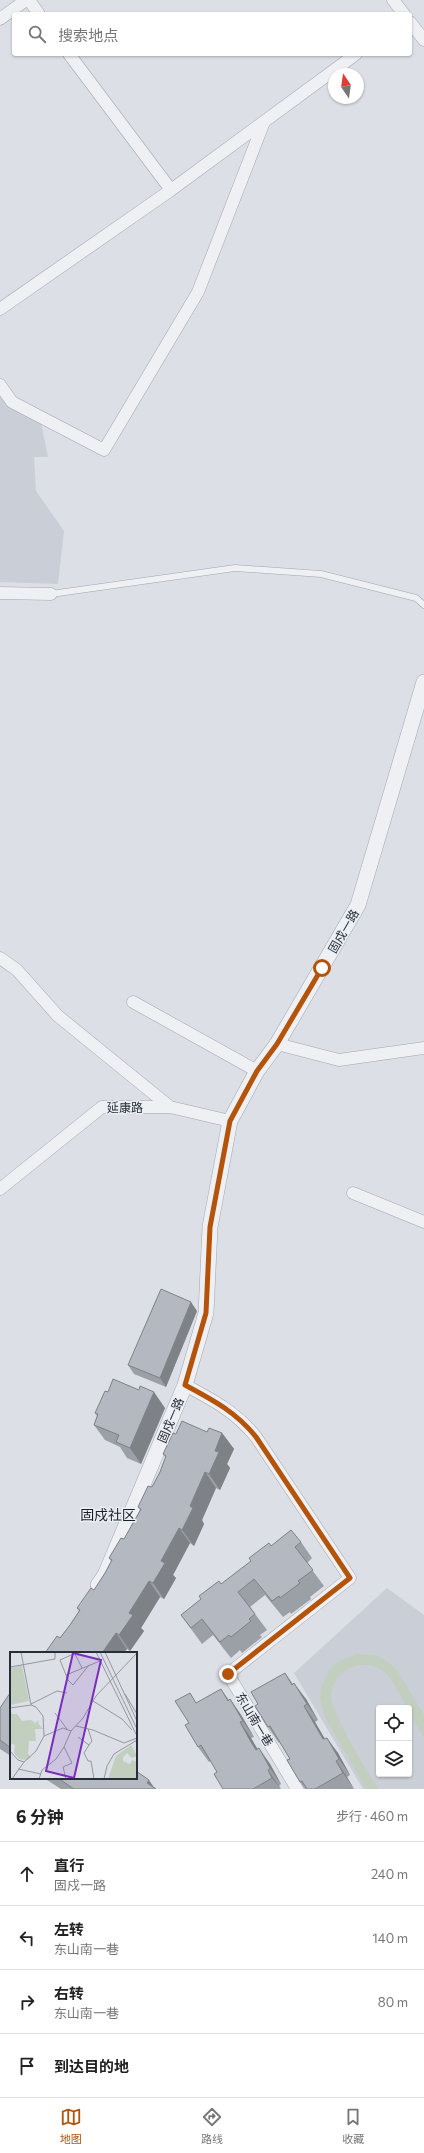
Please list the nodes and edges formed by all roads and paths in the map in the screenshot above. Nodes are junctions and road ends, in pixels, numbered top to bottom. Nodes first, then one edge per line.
1 (28, 0) edge
2 (394, 0) edge
3 (37, 12) edge
4 (403, 12) edge
5 (0, 19) edge
6 (412, 25) edge
7 (424, 40) edge
8 (70, 56) edge
9 (353, 56) edge
10 (264, 122) junction
11 (171, 190) junction
12 (0, 308) edge
13 (0, 385) edge
14 (0, 593) edge
15 (51, 594) joint
16 (424, 605) edge
17 (424, 682) edge
18 (0, 958) edge
19 (132, 1002) dead end
20 (277, 1044) junction
21 (424, 1048) edge
22 (257, 1071) junction
23 (170, 1107) junction
24 (230, 1121) junction
25 (0, 1189) edge
26 (353, 1193) dead end
27 (424, 1222) edge
28 (185, 1385) junction
29 (91, 1594) edge
30 (297, 1789) edge

1 - 3 street
1 - 5 street
2 - 4 street
6 - 7 street
8 - 11 street
9 - 10 street
10 - 11 street
10 - 13 street
11 - 12 street
14 - 15 street
15 - 16 lane
17 - 20 street, 固戍一路
18 - 23 street
19 - 22 street
20 - 21 street
20 - 22 street, 固戍一路
22 - 24 street, 固戍一路
23 - 24 street, 延康路
23 - 25 street, 延康路
24 - 28 street, 固戍一路
26 - 27 street
28 - 29 street, 固戍一路
28 - 30 street, 东山南一巷

